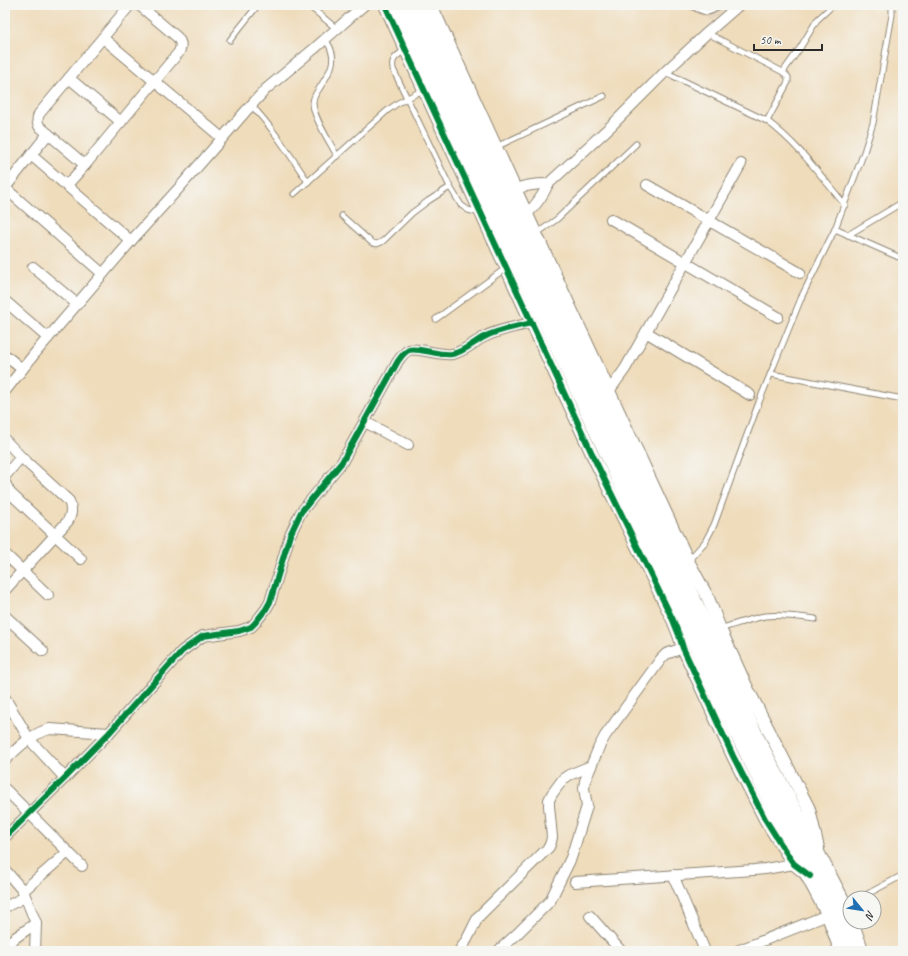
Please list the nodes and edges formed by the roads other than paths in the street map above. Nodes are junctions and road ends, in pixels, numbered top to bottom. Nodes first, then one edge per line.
1 (130, 5) edge
2 (139, 5) edge
3 (258, 5) edge
4 (308, 5) edge
5 (364, 5) edge
6 (385, 5) edge
7 (399, 5) edge
8 (417, 5) edge
9 (431, 5) edge
10 (690, 5) edge
11 (719, 5) edge
12 (739, 5) edge
13 (833, 5) edge
14 (892, 5) edge
15 (337, 29) junction
16 (707, 33) junction
17 (103, 38) junction
18 (325, 39) junction
19 (230, 40) dead end
20 (406, 49) junction
21 (665, 72) junction
22 (783, 72) junction
23 (69, 78) junction
24 (154, 82) junction
25 (424, 89) junction
26 (604, 96) dead end
27 (407, 98) junction
28 (251, 105) junction
29 (767, 121) junction
30 (121, 122) junction
31 (48, 134) junction
32 (222, 138) junction
33 (636, 144) dead end
34 (496, 147) junction
35 (31, 154) junction
36 (337, 156) junction
37 (741, 164) dead end
38 (85, 166) junction
39 (308, 182) junction
40 (548, 184) junction
41 (67, 185) junction
42 (647, 186) dead end
43 (450, 187) junction
44 (5, 188) edge
45 (515, 189) junction
46 (294, 194) dead end
47 (903, 202) edge
48 (845, 205) junction
49 (482, 214) junction
50 (527, 214) junction
51 (342, 216) dead end
52 (611, 219) dead end
53 (709, 221) junction
54 (835, 230) junction
55 (536, 234) junction
56 (848, 235) junction
57 (131, 240) junction
58 (903, 259) edge
59 (685, 263) junction
60 (33, 267) dead end
61 (507, 268) junction
62 (103, 274) junction
63 (800, 274) dead end
64 (5, 301) edge
65 (77, 304) junction
66 (778, 317) dead end
67 (436, 319) dead end
68 (532, 322) junction
69 (646, 332) junction
70 (48, 338) junction
71 (5, 355) edge
72 (22, 369) junction
73 (771, 374) junction
74 (5, 391) edge
75 (609, 391) junction
76 (750, 395) dead end
77 (903, 399) edge
78 (365, 422) junction
79 (5, 440) edge
80 (408, 445) dead end
81 (22, 457) junction
82 (5, 476) edge
83 (5, 483) edge
84 (54, 535) junction
85 (5, 554) edge
86 (81, 560) dead end
87 (688, 561) junction
88 (22, 571) junction
89 (5, 590) edge
90 (48, 595) dead end
91 (688, 614) junction
92 (5, 616) edge
93 (815, 619) dead end
94 (720, 629) junction
95 (683, 648) junction
96 (43, 651) dead end
97 (5, 698) edge
98 (109, 733) junction
99 (28, 739) junction
100 (6, 756) edge
101 (591, 766) junction
102 (65, 778) junction
103 (5, 789) edge
104 (29, 813) junction
105 (5, 838) edge
106 (68, 852) junction
107 (794, 864) junction
108 (82, 866) dead end
109 (5, 870) edge
110 (816, 871) junction
111 (673, 875) junction
112 (903, 875) edge
113 (575, 882) dead end
114 (875, 890) edge
115 (24, 894) junction
116 (5, 907) edge
117 (841, 908) edge
118 (590, 916) dead end
119 (36, 923) junction
120 (5, 945) edge
121 (35, 951) edge
122 (459, 951) edge
123 (498, 951) edge
124 (621, 951) edge
125 (705, 951) edge
126 (737, 951) edge
127 (844, 951) edge
128 (860, 951) edge

1 - 17 street
2 - 24 street
3 - 19 lane
4 - 15 lane
5 - 15 street
6 - 20 street
7 - 91 highway
8 - 91 highway
9 - 34 street
10 - 11 lane
12 - 16 street
13 - 22 lane
14 - 48 lane
15 - 18 street
16 - 21 street
16 - 22 lane
17 - 23 street
17 - 24 street
18 - 28 street
18 - 36 lane
20 - 25 street
20 - 27 lane
21 - 29 lane
21 - 40 street
22 - 29 lane
23 - 30 street
23 - 31 street
24 - 30 street
24 - 32 street
25 - 27 lane
25 - 49 street
26 - 34 lane
27 - 36 lane
27 - 43 lane
28 - 32 street
28 - 39 lane
29 - 48 lane
30 - 38 street
31 - 35 street
31 - 38 street
32 - 57 street
33 - 55 lane
34 - 45 street
35 - 41 street
35 - 44 street
36 - 39 lane
37 - 53 street
38 - 41 street
39 - 46 lane
40 - 45 street
40 - 50 street
41 - 57 street
42 - 53 street
43 - 49 lane
43 - 51 lane
44 - 62 street
45 - 50 street
47 - 56 lane
48 - 54 lane
49 - 61 street
50 - 55 street
52 - 59 street
53 - 59 street
53 - 63 street
54 - 56 lane
54 - 73 lane
55 - 75 street
56 - 58 lane
57 - 62 street
59 - 66 street
59 - 69 street
60 - 65 street
61 - 67 lane
61 - 68 street
62 - 65 street
64 - 70 street
65 - 70 street
68 - 78 street
68 - 91 street
69 - 75 street
69 - 76 street
70 - 72 street
71 - 72 street
72 - 74 street
73 - 77 lane
73 - 87 lane
75 - 87 street
78 - 80 street
78 - 98 street
79 - 81 street
81 - 82 street
81 - 84 street
83 - 84 street
84 - 86 street
84 - 88 street
85 - 88 street
87 - 91 street
88 - 89 street
88 - 90 street
91 - 94 street
91 - 95 street
91 - 110 highway
92 - 96 street
93 - 94 lane
94 - 110 street
95 - 101 street
95 - 107 street
97 - 99 street
98 - 99 street
98 - 102 street
99 - 100 street
99 - 102 street
101 - 122 street
101 - 123 street
102 - 104 street
103 - 104 street
104 - 105 street
104 - 106 street
106 - 108 street
106 - 115 street
107 - 110 street
107 - 111 street
109 - 115 street
110 - 117 highway
111 - 113 street
111 - 125 street
112 - 114 lane
115 - 116 street
115 - 119 street
117 - 126 street
117 - 127 highway
117 - 128 highway
118 - 124 street
119 - 120 street
119 - 121 street

